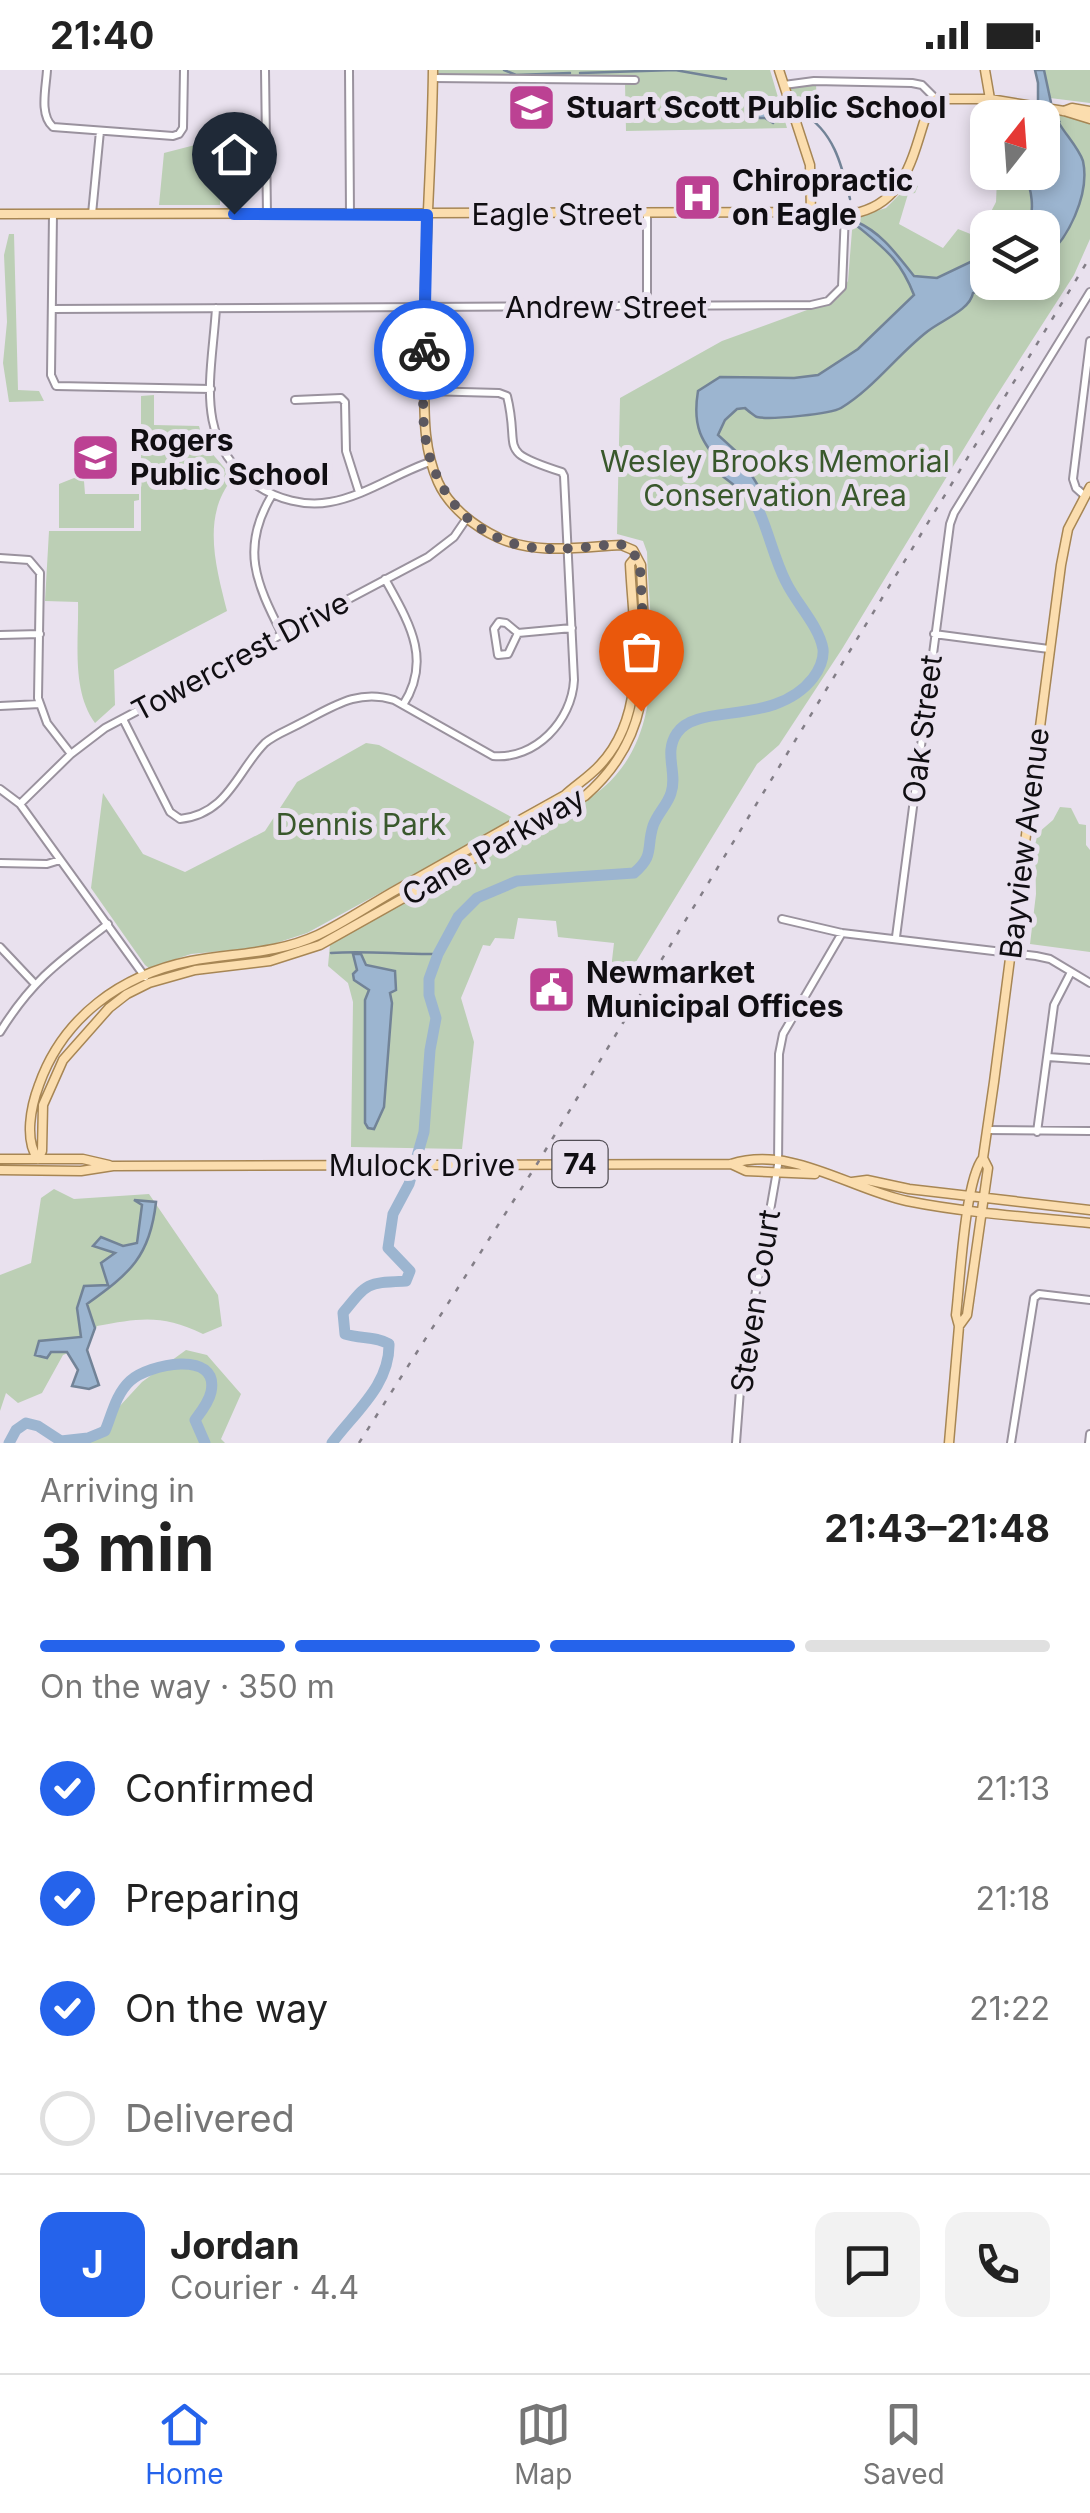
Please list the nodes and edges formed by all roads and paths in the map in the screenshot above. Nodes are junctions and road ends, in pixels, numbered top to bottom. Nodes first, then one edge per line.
1 (47, 70) edge
2 (184, 70) edge
3 (265, 70) edge
4 (349, 70) edge
5 (779, 70) edge
6 (986, 70) edge
7 (433, 74) edge
8 (635, 80) dead end
9 (784, 85) junction
10 (990, 98) junction
11 (936, 99) junction
12 (1090, 115) edge
13 (100, 131) junction
14 (845, 213) junction
15 (0, 214) edge
16 (53, 214) junction
17 (92, 214) junction
18 (267, 214) junction
19 (350, 214) junction
20 (647, 214) junction
21 (811, 214) junction
22 (427, 215) junction
23 (1090, 292) edge
24 (647, 306) junction
25 (216, 308) junction
26 (52, 309) junction
27 (424, 309) junction
28 (1090, 340) edge
29 (1088, 367) edge
30 (211, 389) junction
31 (425, 391) junction
32 (295, 400) dead end
33 (430, 462) junction
34 (360, 492) junction
35 (1087, 492) edge
36 (272, 495) junction
37 (467, 518) junction
38 (566, 548) junction
39 (0, 558) edge
40 (635, 558) junction
41 (385, 579) junction
42 (572, 628) junction
43 (518, 632) junction
44 (0, 634) edge
45 (40, 634) junction
46 (282, 634) junction
47 (934, 634) junction
48 (1049, 649) junction
49 (40, 704) junction
50 (403, 705) junction
51 (0, 706) edge
52 (123, 719) junction
53 (71, 754) junction
54 (0, 788) edge
55 (20, 804) junction
56 (60, 860) junction
57 (0, 864) edge
58 (782, 919) dead end
59 (108, 924) junction
60 (842, 932) junction
61 (896, 937) junction
62 (0, 947) edge
63 (1012, 952) junction
64 (1071, 972) junction
65 (144, 973) junction
66 (34, 983) junction
67 (149, 983) junction
68 (1090, 983) edge
69 (84, 1014) junction
70 (95, 1023) junction
71 (0, 1032) edge
72 (1048, 1057) junction
73 (1090, 1060) edge
74 (987, 1130) junction
75 (1090, 1131) edge
76 (1037, 1132) junction
77 (983, 1158) junction
78 (0, 1159) edge
79 (38, 1159) junction
80 (778, 1160) junction
81 (731, 1164) junction
82 (113, 1166) junction
83 (0, 1170) edge
84 (38, 1171) junction
85 (777, 1172) junction
86 (819, 1173) junction
87 (852, 1182) junction
88 (970, 1198) junction
89 (984, 1199) junction
90 (1090, 1210) edge
91 (969, 1211) junction
92 (981, 1212) junction
93 (1090, 1223) edge
94 (1090, 1300) edge
95 (959, 1326) junction
96 (1090, 1434) edge
97 (947, 1442) edge
98 (736, 1443) edge
99 (1012, 1443) edge
100 (1089, 1443) edge

1 - 13 street
2 - 13 street
3 - 18 street
4 - 19 street
5 - 9 main road
6 - 10 main road
7 - 8 street
7 - 22 main road
9 - 11 street
9 - 21 main road
10 - 11 main road
10 - 12 main road
11 - 14 main road, Eagle Street
13 - 17 street
14 - 21 main road, Eagle Street
14 - 24 street, Andrew Street
15 - 16 main road, Eagle Street
16 - 17 main road, Eagle Street
16 - 26 street
17 - 18 main road, Eagle Street
18 - 19 main road, Eagle Street
19 - 22 main road, Eagle Street
20 - 21 main road, Eagle Street
20 - 22 main road, Eagle Street
20 - 24 street
22 - 27 main road
23 - 47 street, Oak Street
24 - 27 street, Andrew Street
25 - 26 street, Andrew Street
25 - 27 street, Andrew Street
25 - 30 street
26 - 30 street
27 - 31 main road
28 - 29 street
29 - 35 street
30 - 36 street
31 - 33 main road
31 - 38 street
32 - 34 street
33 - 34 street
33 - 37 main road
34 - 36 street
35 - 48 main road, Bayview Avenue
36 - 46 street
37 - 38 main road
37 - 41 street, Towercrest Drive
38 - 40 main road
38 - 42 street
39 - 45 street
40 - 65 main road, Cane Parkway
40 - 67 main road, Cane Parkway
41 - 46 street, Towercrest Drive
41 - 50 street
42 - 43 street
42 - 50 street
43 - 43 street
44 - 45 street
45 - 49 street
46 - 52 street, Towercrest Drive
47 - 48 street
47 - 61 street, Oak Street
48 - 63 main road, Bayview Avenue
49 - 51 street
49 - 53 street
50 - 52 street
52 - 53 street, Towercrest Drive
53 - 55 street, Towercrest Drive
54 - 55 street
55 - 56 street
56 - 57 street
56 - 59 street
58 - 60 street
59 - 65 street
59 - 66 street
60 - 61 street
60 - 80 street, Steven Court
61 - 63 street
62 - 66 street
63 - 64 street
63 - 74 main road, Bayview Avenue
64 - 68 street
64 - 72 street
65 - 67 street
65 - 69 main road, Cane Parkway
66 - 71 street
67 - 70 main road, Cane Parkway
69 - 70 street
69 - 79 main road, Cane Parkway
70 - 79 main road, Cane Parkway
72 - 73 street
72 - 76 street
74 - 76 street
74 - 77 main road, Bayview Avenue
75 - 76 street
77 - 88 main road, Bayview Avenue
77 - 89 main road, Bayview Avenue
78 - 79 main road, Mulock Drive / 74
79 - 82 main road, Mulock Drive / 74
79 - 84 street, Cane Parkway
80 - 81 main road, Mulock Drive / 74
80 - 85 street, Steven Court
80 - 86 main road, Mulock Drive / 74
81 - 82 main road, Mulock Drive / 74
81 - 85 main road, Mulock Drive / 74
82 - 84 main road, Mulock Drive / 74
83 - 84 main road, Mulock Drive / 74
85 - 86 main road, Mulock Drive / 74
85 - 98 street, Steven Court
86 - 87 main road, Mulock Drive / 74
87 - 88 main road, Mulock Drive / 74
87 - 91 main road, Mulock Drive / 74
88 - 89 main road, Mulock Drive / 74
88 - 91 main road, Bayview Avenue
89 - 90 main road, Mulock Drive / 74
89 - 92 main road, Bayview Avenue
91 - 92 main road, Mulock Drive / 74
91 - 95 main road, Bayview Avenue
92 - 93 main road, Mulock Drive / 74
92 - 95 main road, Bayview Avenue
94 - 99 street
95 - 97 main road
96 - 100 street

